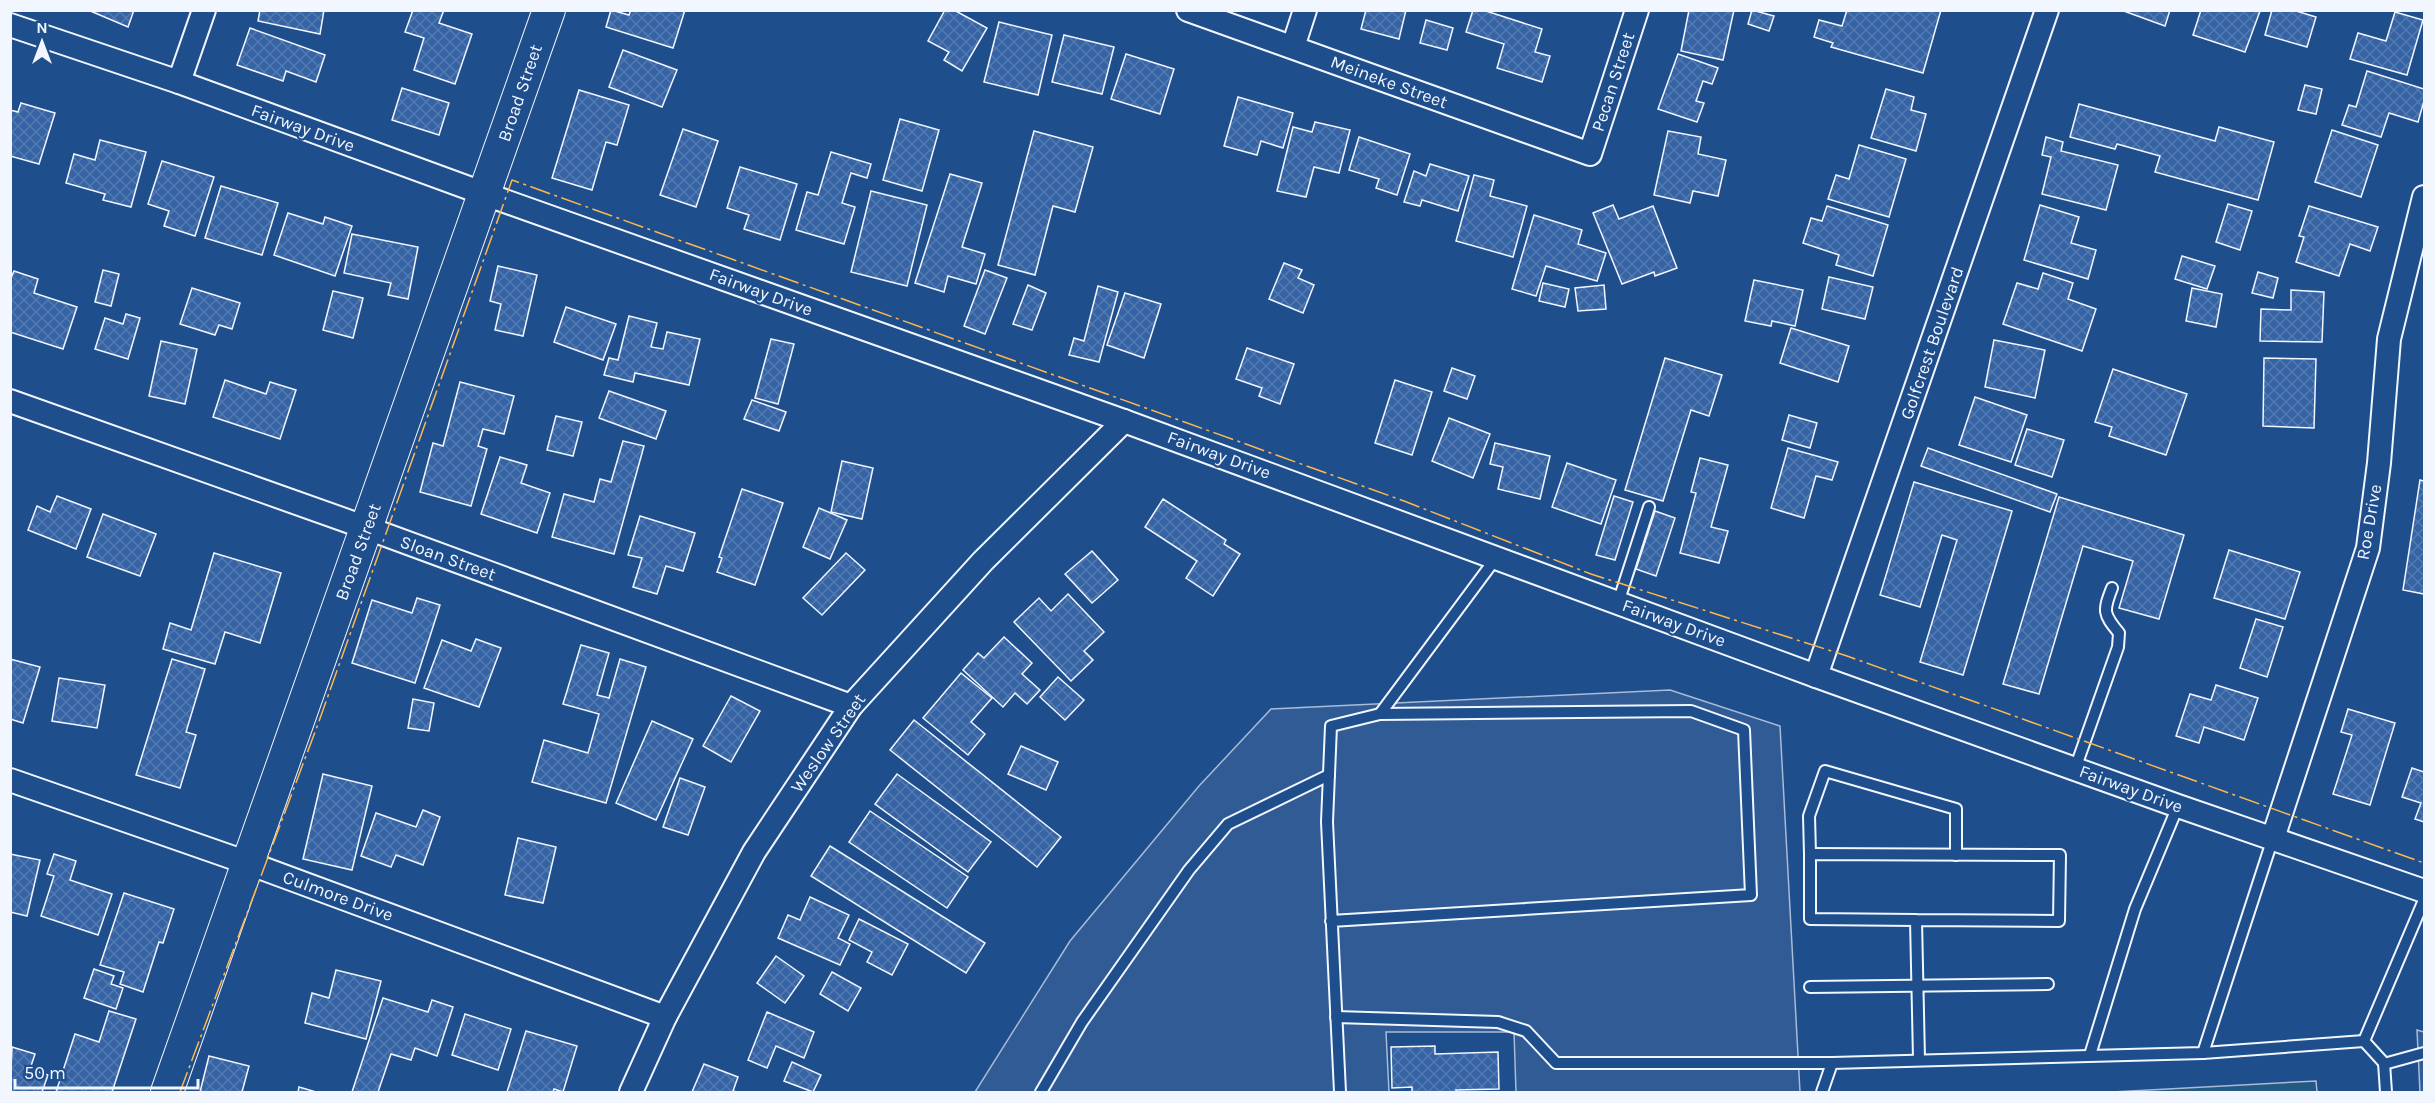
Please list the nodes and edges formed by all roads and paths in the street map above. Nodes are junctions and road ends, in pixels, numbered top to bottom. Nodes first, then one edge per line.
1 (204, 10) edge
2 (549, 10) edge
3 (1188, 10) edge
4 (1305, 10) edge
5 (1637, 10) edge
6 (2047, 10) edge
7 (10, 25) edge
8 (1293, 47) junction
9 (179, 82) junction
10 (1590, 154) joint
11 (485, 194) junction
12 (2424, 197) edge
13 (10, 401) edge
14 (1124, 421) junction
15 (1649, 507) dead end
16 (367, 528) junction
17 (1496, 558) junction
18 (2112, 588) dead end
19 (1618, 603) junction
20 (1816, 676) junction
21 (851, 706) junction
22 (1380, 714) junction
23 (2076, 769) junction
24 (1329, 775) junction
25 (10, 780) edge
26 (2178, 806) junction
27 (2273, 837) junction
28 (1810, 854) junction
29 (1956, 855) junction
30 (248, 863) junction
31 (2424, 891) edge
32 (2424, 900) edge
33 (1916, 920) junction
34 (1331, 921) junction
35 (2048, 984) dead end
36 (1918, 985) junction
37 (1810, 987) dead end
38 (664, 1017) junction
39 (1336, 1017) junction
40 (2364, 1041) junction
41 (2203, 1053) junction
42 (2424, 1053) edge
43 (2090, 1055) junction
44 (1919, 1059) junction
45 (1832, 1063) junction
46 (2384, 1064) junction
47 (167, 1092) edge
48 (631, 1092) edge
49 (1041, 1092) edge
50 (1340, 1092) edge
51 (1822, 1092) edge
52 (2386, 1092) edge

1 - 9 street
2 - 11 street, Broad Street
3 - 8 street, Meineke Street
4 - 8 street
5 - 10 street, Pecan Street
6 - 20 street, Golfcrest Boulevard
7 - 9 street, Fairway Drive
8 - 10 street, Meineke Street
9 - 11 street, Fairway Drive
11 - 14 street, Fairway Drive
11 - 16 street, Broad Street
12 - 27 street, Roe Drive
13 - 16 street, Sloan Street
14 - 17 street, Fairway Drive
14 - 21 street, Weslow Street
15 - 19 lane
16 - 21 street, Sloan Street
16 - 30 street, Broad Street
17 - 19 street, Fairway Drive
17 - 22 lane
18 - 23 lane
19 - 20 street, Fairway Drive
20 - 23 street, Fairway Drive
21 - 38 street, Weslow Street
22 - 24 lane
22 - 34 lane
23 - 26 street, Fairway Drive
24 - 34 lane
24 - 49 lane
25 - 30 street, Culmore Drive
26 - 27 street, Fairway Drive
26 - 43 lane
27 - 31 street, Fairway Drive
27 - 41 lane
28 - 29 lane
28 - 29 lane
28 - 33 lane
29 - 33 lane
30 - 38 street, Culmore Drive
30 - 47 street, Broad Street
32 - 40 lane
33 - 36 lane
34 - 39 lane
35 - 36 lane
36 - 37 lane
36 - 44 lane
38 - 48 street, Weslow Street
39 - 45 lane
39 - 50 lane
40 - 41 lane
40 - 46 lane
41 - 43 lane
42 - 46 lane
43 - 44 lane
44 - 45 lane
45 - 51 lane
46 - 52 lane

